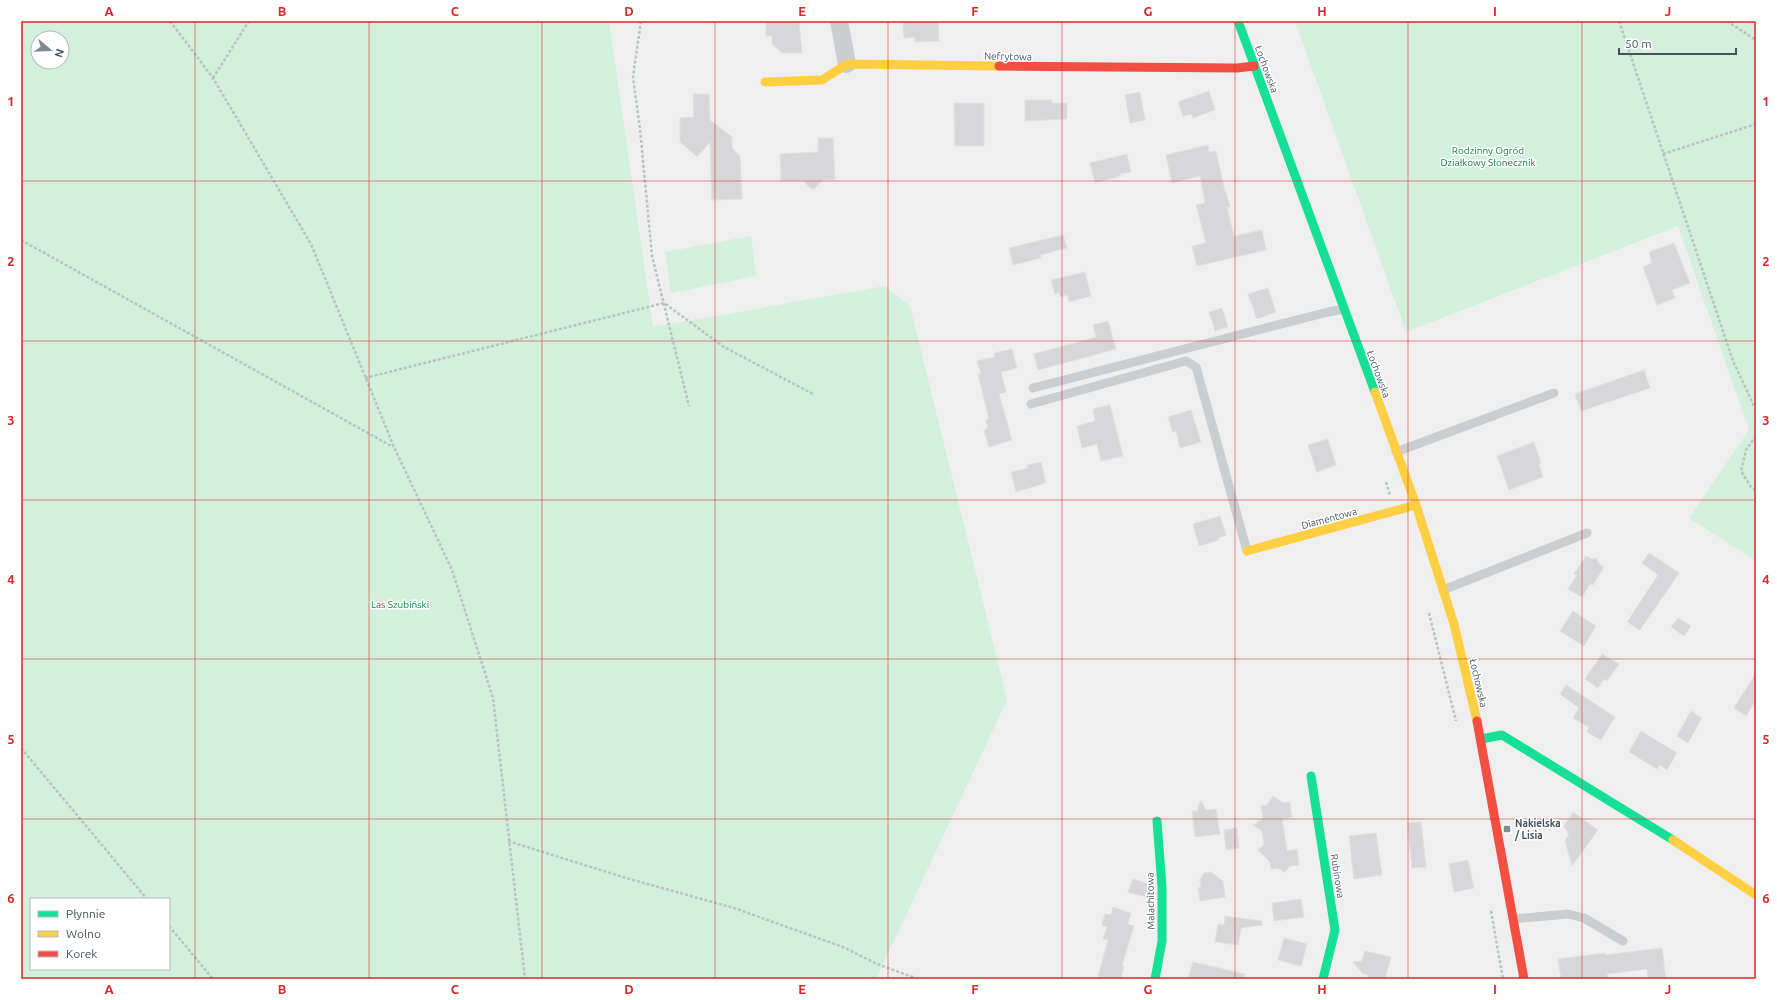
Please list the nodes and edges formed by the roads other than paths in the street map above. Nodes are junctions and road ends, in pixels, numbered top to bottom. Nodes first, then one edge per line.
1 (839, 21) edge
2 (1238, 21) edge
3 (847, 64) junction
4 (1254, 66) junction
5 (765, 82) dead end
6 (1344, 309) junction
7 (1033, 388) dead end
8 (1554, 393) dead end
9 (1031, 404) dead end
10 (1396, 452) junction
11 (1416, 505) junction
12 (1587, 533) dead end
13 (1247, 551) joint
14 (1444, 590) junction
15 (1482, 739) junction
16 (1311, 776) dead end
17 (1157, 821) dead end
18 (1756, 895) edge
19 (1513, 919) junction
20 (1623, 941) dead end
21 (1155, 979) edge
22 (1323, 979) edge
23 (1524, 979) edge

1 - 3 street
2 - 4 street, Łochowska
3 - 4 street, Nefrytowa
3 - 5 street
4 - 6 street, Łochowska
6 - 7 lane
6 - 10 street, Łochowska
8 - 10 lane
9 - 13 lane
10 - 11 street, Łochowska
11 - 13 street, Diamentowa
11 - 14 street, Łochowska
12 - 14 lane
14 - 15 street, Łochowska
15 - 18 street
15 - 19 street, Łochowska
16 - 22 street, Rubinowa
17 - 21 street, Malachitowa
19 - 20 lane
19 - 23 street, Łochowska

